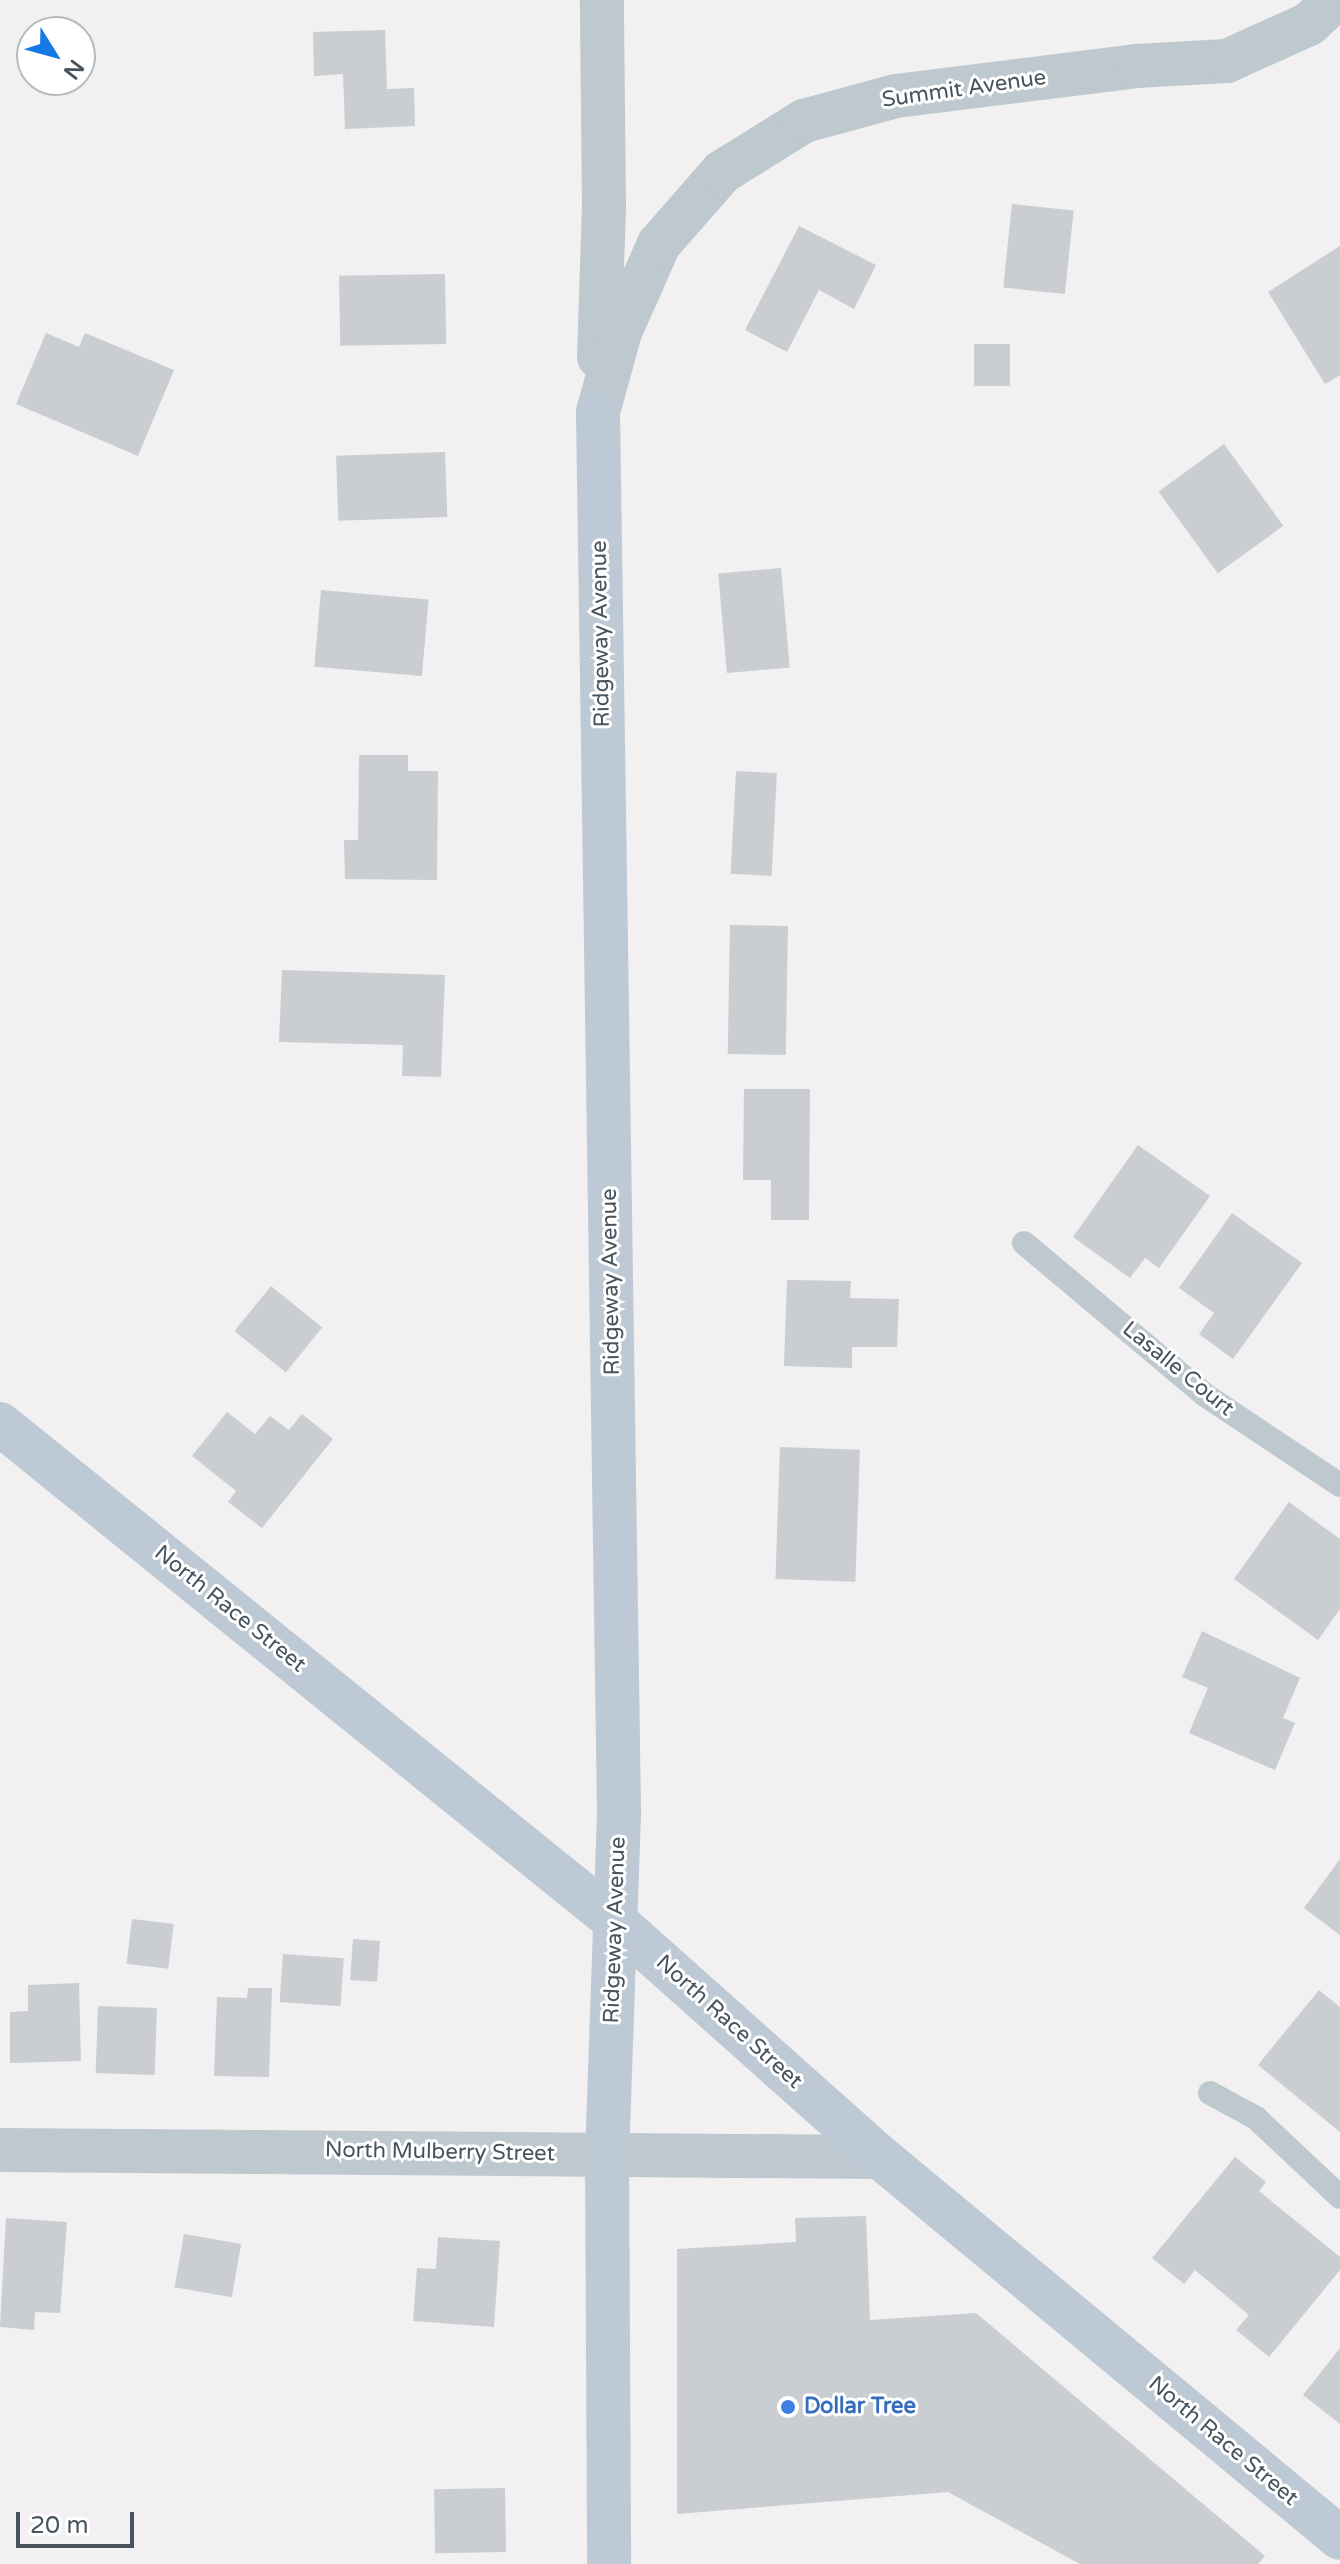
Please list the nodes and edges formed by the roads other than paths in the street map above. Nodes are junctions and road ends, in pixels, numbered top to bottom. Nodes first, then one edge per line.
1 (602, 0) edge
2 (1335, 0) edge
3 (598, 412) junction
4 (1024, 1243) dead end
5 (0, 1424) edge
6 (1340, 1485) edge
7 (615, 1921) junction
8 (1210, 2093) dead end
9 (0, 2150) edge
10 (607, 2154) junction
11 (880, 2157) junction
12 (1340, 2197) edge
13 (1340, 2538) edge
14 (609, 2564) edge

1 - 3 street, Ridgeway Avenue
2 - 3 street, Summit Avenue
3 - 7 street, Ridgeway Avenue
4 - 6 lane, Lasalle Court
5 - 7 street, North Race Street
7 - 10 street, Ridgeway Avenue
7 - 11 street, North Race Street
8 - 12 lane
9 - 10 street, North Mulberry Street
10 - 11 street, North Mulberry Street
10 - 14 street, Ridgeway Avenue
11 - 13 street, North Race Street

